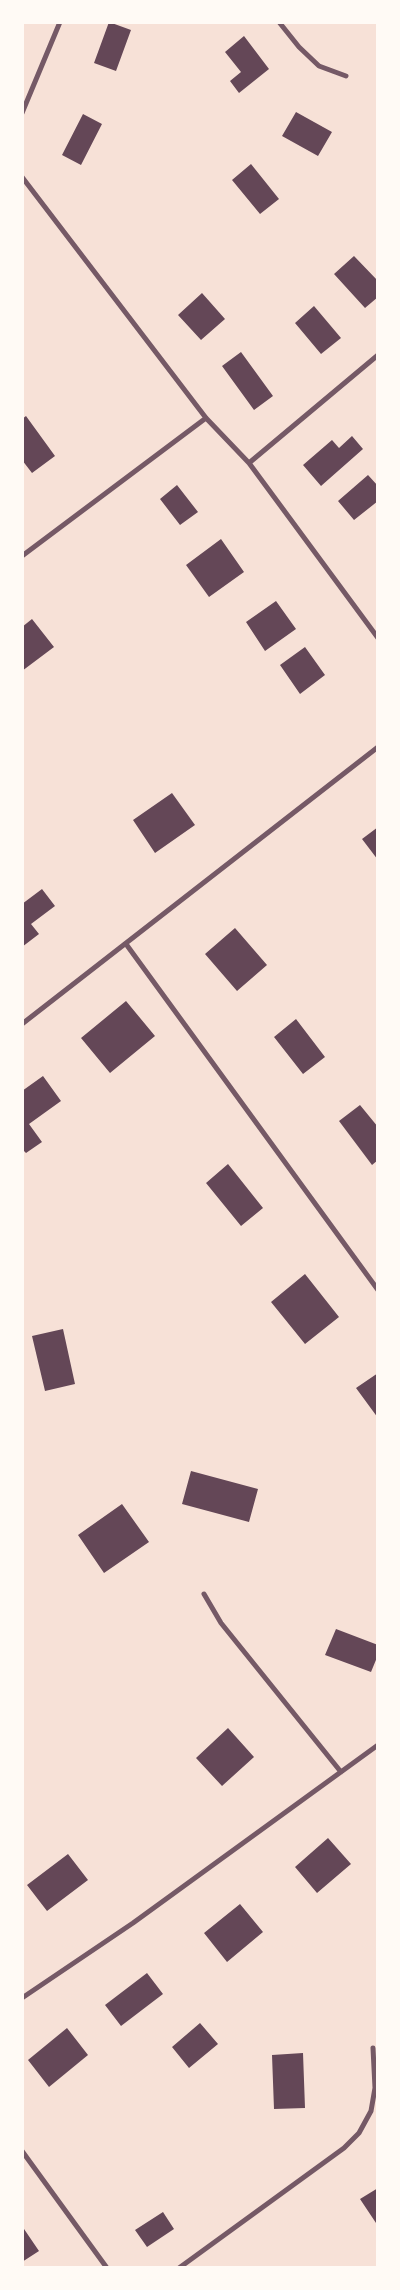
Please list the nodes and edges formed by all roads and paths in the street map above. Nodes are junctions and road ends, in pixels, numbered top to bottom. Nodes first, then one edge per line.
1 (60, 22) edge
2 (279, 22) edge
3 (346, 76) dead end
4 (22, 113) edge
5 (22, 177) edge
6 (378, 355) edge
7 (206, 418) junction
8 (249, 463) junction
9 (22, 556) edge
10 (378, 638) edge
11 (378, 747) edge
12 (126, 944) junction
13 (22, 1024) edge
14 (378, 1290) edge
15 (204, 1594) dead end
16 (378, 1745) edge
17 (341, 1772) junction
18 (22, 1998) edge
19 (373, 2048) dead end
20 (22, 2151) edge
21 (107, 2268) edge
22 (179, 2268) edge

1 - 4 street
2 - 3 street
5 - 7 street
6 - 8 street
7 - 8 street
7 - 9 street
8 - 10 street
11 - 12 street
12 - 13 street
12 - 14 street
15 - 17 street
16 - 17 street
17 - 18 street
19 - 22 street
20 - 21 street

